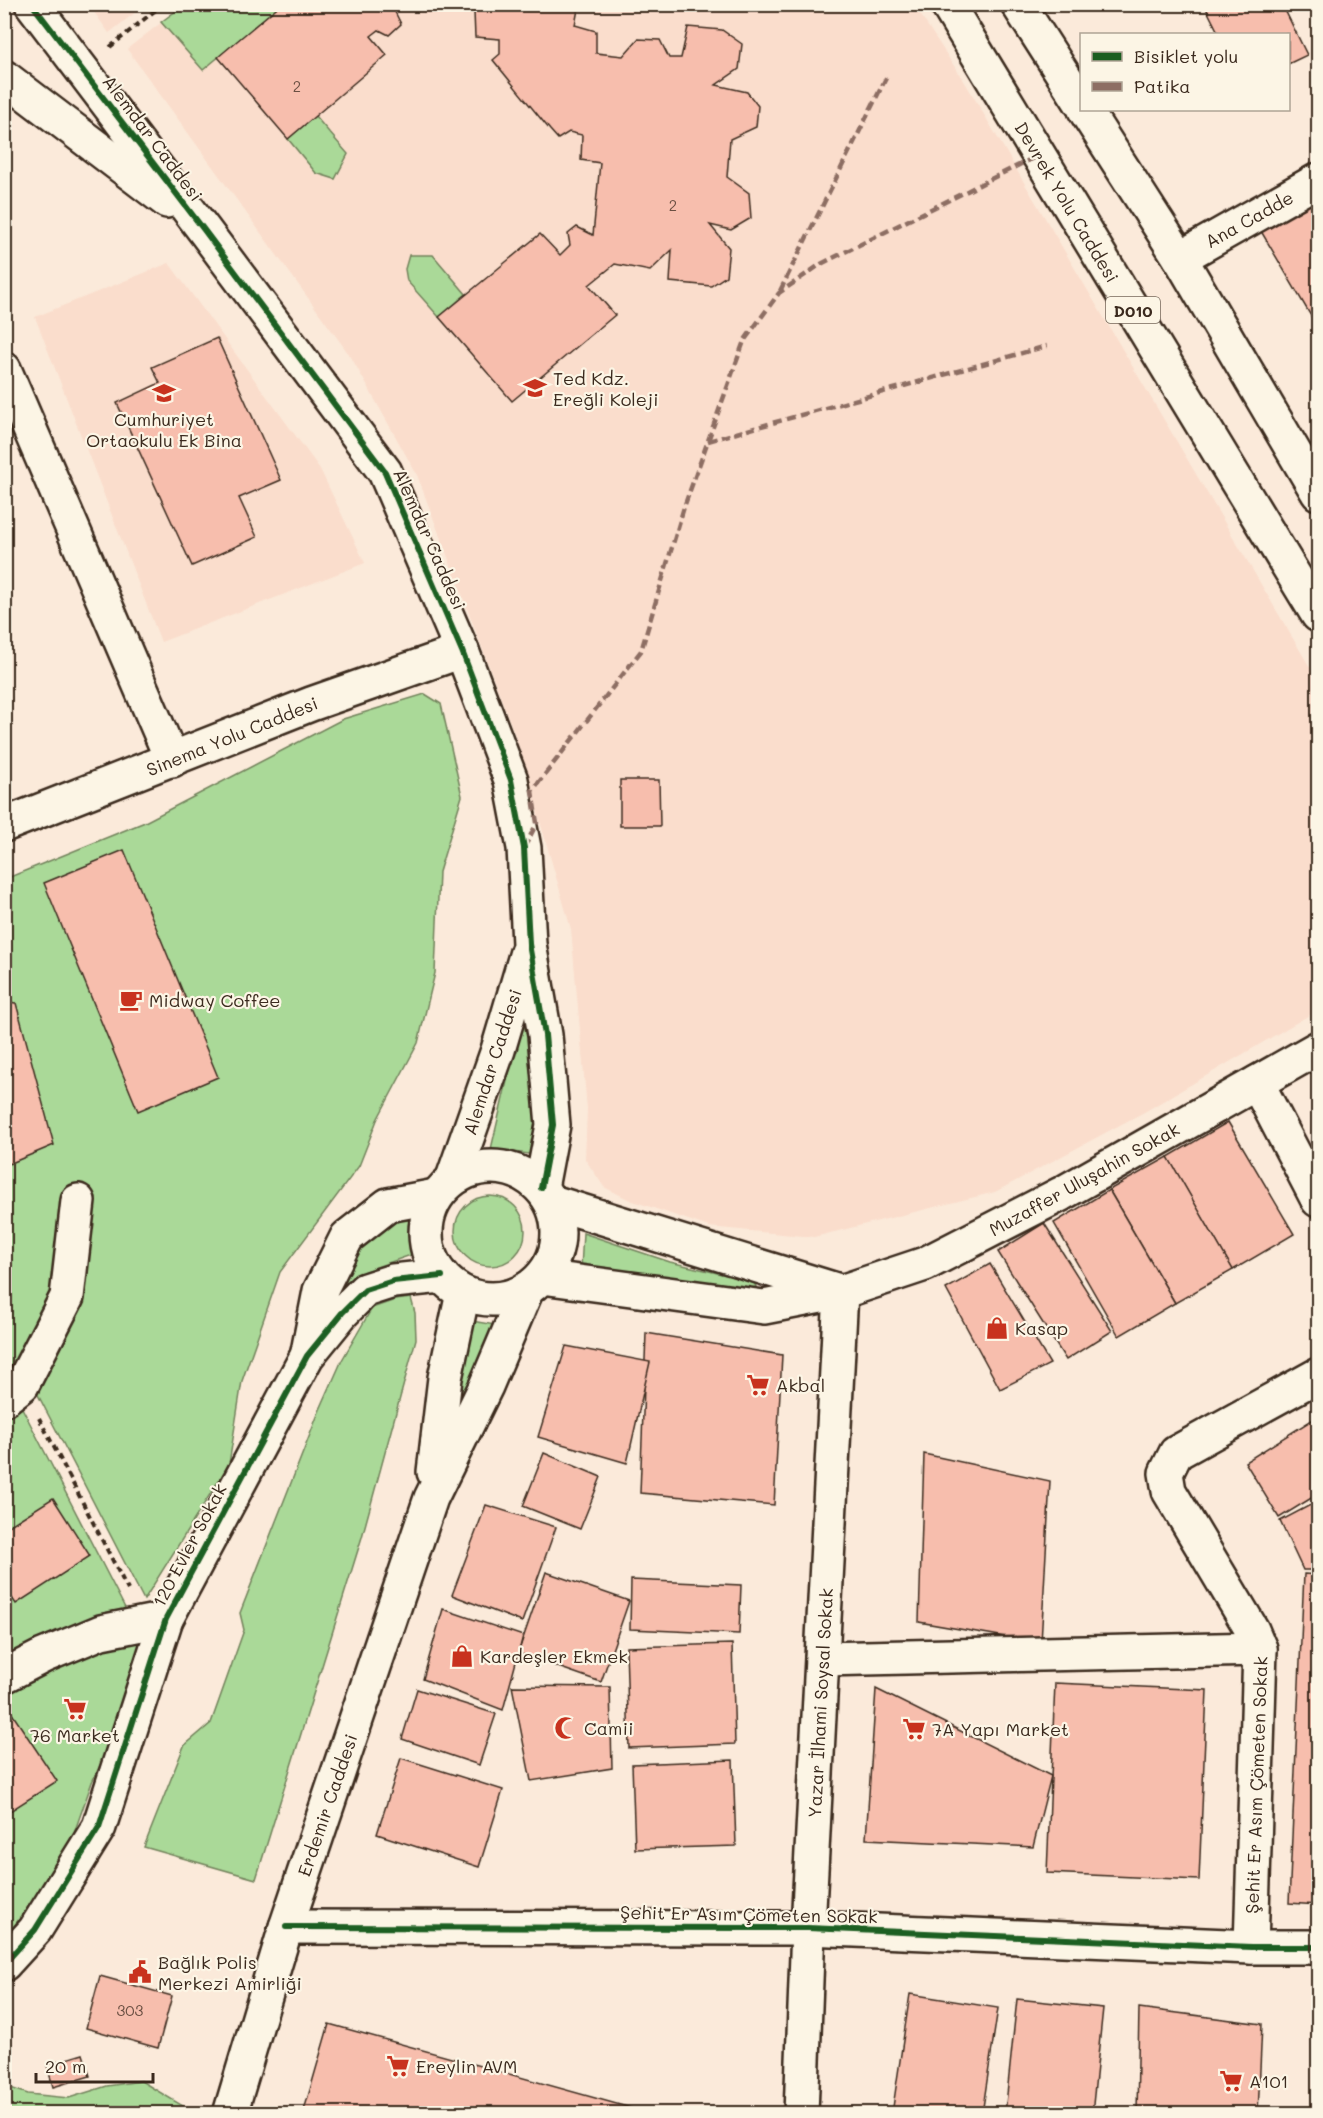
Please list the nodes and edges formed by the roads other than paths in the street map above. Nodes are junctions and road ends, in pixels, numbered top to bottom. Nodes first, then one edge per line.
1 (32, 4) edge
2 (946, 4) edge
3 (1018, 4) edge
4 (4, 77) edge
5 (1080, 101) edge
6 (1086, 111) edge
7 (1318, 180) edge
8 (204, 230) junction
9 (1180, 258) junction
10 (4, 369) edge
11 (1318, 493) edge
12 (1318, 615) edge
13 (462, 651) junction
14 (172, 760) junction
15 (4, 825) edge
16 (529, 944) junction
17 (1318, 1048) edge
18 (1257, 1083) junction
19 (445, 1187) junction
20 (547, 1195) junction
21 (1318, 1200) edge
22 (78, 1201) dead end
23 (535, 1283) junction
24 (453, 1284) junction
25 (841, 1292) junction
26 (307, 1356) junction
27 (1318, 1375) edge
28 (13, 1392) edge
29 (431, 1498) junction
30 (156, 1621) junction
31 (1260, 1649) junction
32 (822, 1659) junction
33 (4, 1676) edge
34 (286, 1927) junction
35 (808, 1928) junction
36 (1251, 1947) junction
37 (1318, 1947) edge
38 (4, 1964) edge
39 (230, 2114) edge
40 (801, 2114) edge

1 - 8 main road, Alemdar Caddesi
2 - 12 main road, Devrek Yolu Caddesi / D010
3 - 5 main road
4 - 8 main road, Alemdar Caddesi
6 - 9 main road
7 - 9 main road, Ana Cadde
8 - 13 main road, Alemdar Caddesi
9 - 11 main road
10 - 14 main road
13 - 14 main road, Sinema Yolu Caddesi
13 - 16 main road, Alemdar Caddesi
14 - 15 main road, Sinema Yolu Caddesi
16 - 19 main road, Alemdar Caddesi
16 - 20 main road, Alemdar Caddesi
17 - 18 main road, Muzaffer Uluşahin Sokak
18 - 21 main road
18 - 25 main road, Muzaffer Uluşahin Sokak
19 - 20 main road
19 - 24 main road, Alemdar Caddesi
19 - 26 main road, 120 Evler Sokak
20 - 23 main road
20 - 25 main road
22 - 28 main road
23 - 24 main road
23 - 25 main road, Muzaffer Uluşahin Sokak
23 - 29 main road, Erdemir Caddesi
24 - 26 main road, 120 Evler Sokak
24 - 29 main road, Erdemir Caddesi
25 - 32 main road, Yazar İlhami Soysal Sokak
26 - 30 main road, 120 Evler Sokak
27 - 31 main road, Şehit Er Asım Çömeten Sokak
29 - 34 main road, Erdemir Caddesi
30 - 33 main road
30 - 38 main road, 120 Evler Sokak
31 - 32 main road
31 - 36 main road, Şehit Er Asım Çömeten Sokak
32 - 35 main road, Yazar İlhami Soysal Sokak
34 - 35 main road, Şehit Er Asım Çömeten Sokak
34 - 39 main road, Erdemir Caddesi
35 - 36 main road, Şehit Er Asım Çömeten Sokak
35 - 40 main road, Yazar İlhami Soysal Sokak
36 - 37 main road, Şehit Er Asım Çömeten Sokak

